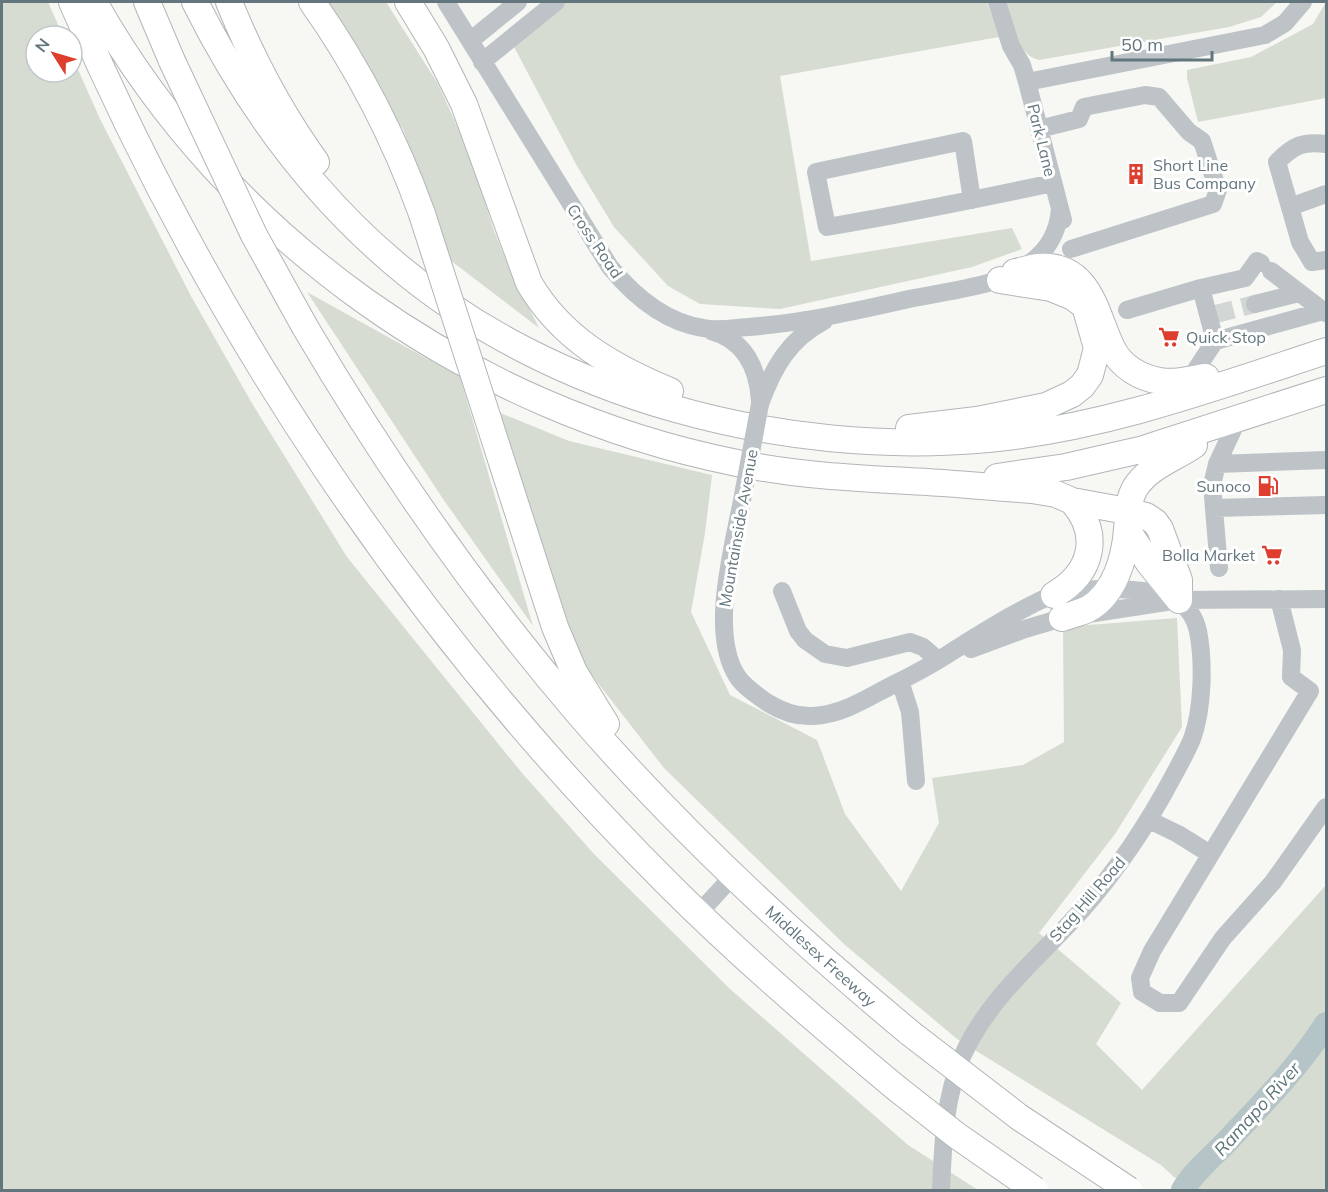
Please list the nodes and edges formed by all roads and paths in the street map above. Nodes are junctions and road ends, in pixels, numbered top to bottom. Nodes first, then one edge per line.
1 (72, 2) edge
2 (94, 2) edge
3 (147, 2) edge
4 (195, 2) edge
5 (229, 2) edge
6 (312, 2) edge
7 (408, 2) edge
8 (446, 2) edge
9 (518, 2) edge
10 (556, 2) edge
11 (997, 2) edge
12 (1303, 2) edge
13 (470, 41) junction
14 (482, 62) junction
15 (1027, 82) junction
16 (1040, 129) junction
17 (1326, 144) edge
18 (1053, 183) junction
19 (1326, 195) edge
20 (972, 200) junction
21 (1290, 207) junction
22 (1060, 209) junction
23 (1071, 249) junction
24 (1326, 260) edge
25 (1007, 276) junction
26 (1245, 278) junction
27 (1080, 280) junction
28 (1201, 288) junction
29 (1299, 293) junction
30 (1273, 300) junction
31 (1255, 304) tunnel mouth
32 (1085, 306) junction
33 (1127, 310) dead end
34 (1324, 312) edge
35 (845, 313) junction
36 (704, 329) junction
37 (1215, 341) junction
38 (524, 348) junction
39 (1326, 351) edge
40 (1292, 362) junction
41 (1189, 380) junction
42 (1326, 390) edge
43 (760, 404) junction
44 (1232, 421) junction
45 (786, 432) junction
46 (828, 438) junction
47 (1326, 460) edge
48 (1218, 464) junction
49 (911, 481) junction
50 (1072, 501) junction
51 (1326, 505) edge
52 (1214, 508) junction
53 (1127, 520) junction
54 (1220, 568) dead end
55 (1110, 588) junction
56 (782, 591) dead end
57 (1280, 599) junction
58 (1326, 599) edge
59 (1179, 600) junction
60 (1058, 607) junction
61 (938, 660) junction
62 (900, 681) junction
63 (916, 781) dead end
64 (1326, 807) edge
65 (1149, 820) junction
66 (1210, 854) junction
67 (733, 876) junction
68 (698, 914) junction
69 (941, 1191) edge
70 (1035, 1191) edge
71 (1129, 1191) edge

1 - 68 highway
2 - 49 highway
3 - 67 highway, bridge
4 - 38 highway
5 - 38 highway
6 - 67 highway, bridge
7 - 45 highway
8 - 13 street, Cross Road
9 - 13 street
10 - 14 street
11 - 15 street, Park Lane
12 - 15 street
13 - 14 street, Cross Road
14 - 36 street, Cross Road
15 - 16 street, Park Lane
16 - 18 street, Park Lane
16 - 23 street
17 - 21 street
18 - 20 street
18 - 22 street, Park Lane
19 - 21 street
20 - 20 street
21 - 24 street
22 - 23 street, Park Lane
22 - 25 street
23 - 27 street, Park Lane
25 - 27 highway
25 - 32 highway
25 - 35 street, Cross Road
26 - 28 street
26 - 29 street
26 - 30 street
27 - 32 highway
27 - 41 highway
28 - 33 street
28 - 37 street
29 - 30 street
29 - 34 street
30 - 31 street
32 - 46 highway
34 - 37 street
35 - 36 street, Cross Road
35 - 43 street, Mountainside Avenue
36 - 43 street, Mountainside Avenue
37 - 41 street
38 - 45 highway
39 - 40 highway
40 - 41 highway
40 - 46 highway
42 - 44 highway
43 - 62 street, Mountainside Avenue, bridge
44 - 48 street
44 - 49 highway
44 - 53 highway
45 - 46 highway
47 - 48 street
48 - 52 street
49 - 50 highway
50 - 53 highway
50 - 60 highway
51 - 52 street
52 - 54 street
53 - 55 highway
53 - 59 highway
55 - 59 street
55 - 60 highway
56 - 61 street
57 - 58 street
57 - 59 street
57 - 66 street
59 - 60 street, Mountainside Avenue
59 - 65 street, Stag Hill Road
60 - 61 street, Mountainside Avenue
61 - 62 street, Mountainside Avenue
62 - 63 street
64 - 66 street
65 - 66 street
65 - 69 street, Stag Hill Road
67 - 68 street
67 - 71 highway, Middlesex Freeway, bridge
68 - 70 highway, bridge

